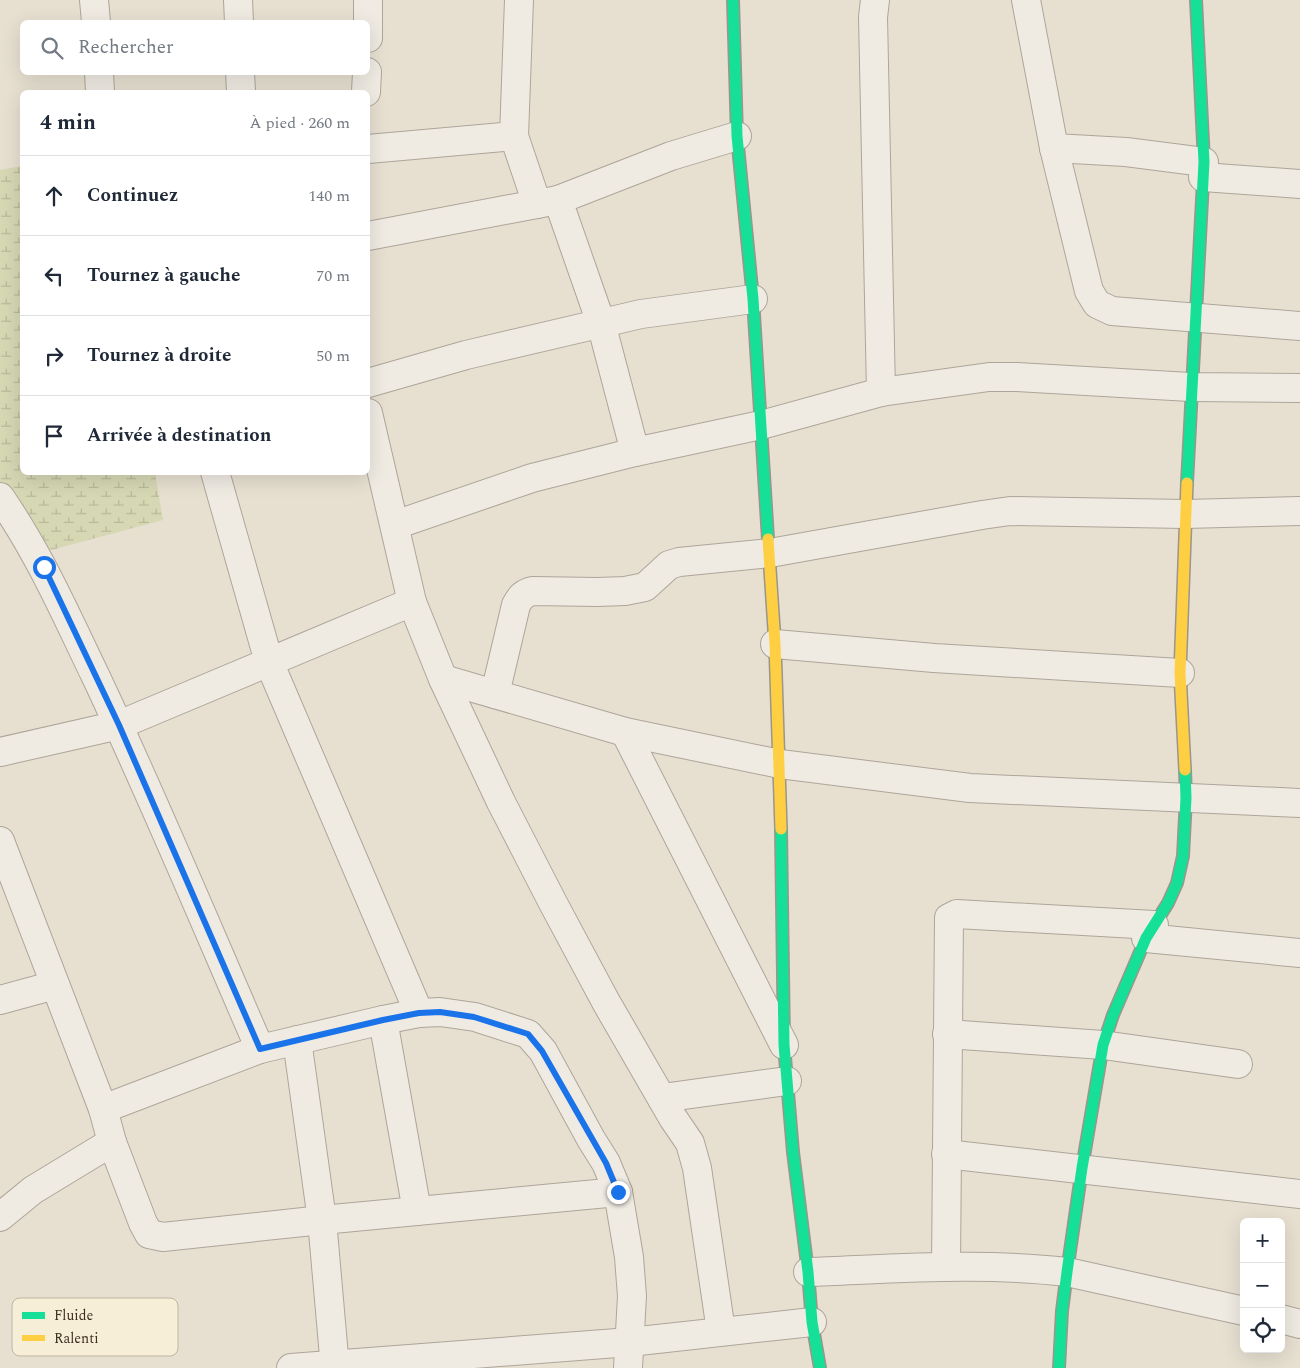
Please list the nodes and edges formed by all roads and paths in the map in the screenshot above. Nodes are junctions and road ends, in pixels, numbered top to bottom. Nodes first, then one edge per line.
1 (94, 0) edge
2 (238, 0) edge
3 (368, 0) edge
4 (519, 0) edge
5 (733, 0) edge
6 (875, 0) edge
7 (1026, 0) edge
8 (1196, 0) edge
9 (96, 20) edge
10 (239, 20) edge
11 (368, 20) edge
12 (99, 75) edge
13 (240, 75) edge
14 (367, 75) edge
15 (100, 90) edge
16 (241, 90) edge
17 (366, 90) edge
18 (514, 136) junction
19 (737, 136) junction
20 (1054, 148) junction
21 (370, 149) edge
22 (1203, 169) junction
23 (1300, 184) edge
24 (547, 202) junction
25 (370, 236) edge
26 (753, 299) junction
27 (1195, 317) junction
28 (601, 324) junction
29 (1300, 326) edge
30 (370, 382) edge
31 (1190, 387) junction
32 (1300, 388) edge
33 (881, 392) junction
34 (370, 420) edge
35 (761, 425) junction
36 (634, 452) junction
37 (216, 475) edge
38 (0, 497) edge
39 (1300, 511) edge
40 (1185, 514) junction
41 (395, 525) junction
42 (770, 553) junction
43 (412, 602) junction
44 (775, 644) junction
45 (269, 662) junction
46 (1180, 673) junction
47 (443, 679) junction
48 (496, 694) junction
49 (119, 725) junction
50 (625, 732) junction
51 (0, 752) edge
52 (780, 764) junction
53 (1186, 798) junction
54 (1300, 803) edge
55 (0, 841) edge
56 (1150, 932) junction
57 (1300, 953) edge
58 (55, 984) junction
59 (0, 1000) edge
60 (419, 1013) junction
61 (383, 1020) junction
62 (947, 1034) junction
63 (297, 1040) junction
64 (784, 1045) junction
65 (1102, 1045) junction
66 (260, 1049) junction
67 (1238, 1064) dead end
68 (787, 1081) junction
69 (662, 1098) junction
70 (103, 1109) junction
71 (112, 1142) junction
72 (946, 1154) junction
73 (1082, 1168) junction
74 (618, 1192) junction
75 (1300, 1194) edge
76 (417, 1211) junction
77 (0, 1217) edge
78 (322, 1220) junction
79 (946, 1267) junction
80 (808, 1272) junction
81 (1068, 1272) junction
82 (1240, 1310) edge
83 (1285, 1320) edge
84 (812, 1322) junction
85 (1300, 1324) edge
86 (720, 1331) junction
87 (629, 1355) edge
88 (335, 1366) edge
89 (291, 1368) edge
90 (820, 1368) edge
91 (1058, 1368) edge

1 - 9 street
2 - 10 street
3 - 11 street
4 - 18 street
5 - 19 street
6 - 33 street
7 - 20 street
8 - 22 street
12 - 15 street
13 - 16 street
14 - 17 street
18 - 21 street
18 - 24 street
19 - 24 street
19 - 26 street
20 - 22 street
20 - 27 street
22 - 23 street
22 - 27 street
24 - 25 street
24 - 28 street
26 - 28 street
26 - 35 street
27 - 29 street
27 - 31 street
28 - 30 street
28 - 36 street
31 - 32 street
31 - 33 street
31 - 40 street
33 - 35 street
34 - 41 street
35 - 36 street
35 - 42 street
36 - 41 street
37 - 45 street
38 - 49 street
39 - 40 street
40 - 42 street
40 - 46 street
41 - 43 street
42 - 44 street
42 - 48 street
43 - 45 street
43 - 47 street
44 - 46 street
44 - 52 street
45 - 49 street
45 - 60 street
46 - 53 street
47 - 48 street
47 - 69 street
48 - 50 street
49 - 51 street
49 - 66 street
50 - 52 street
50 - 64 street
52 - 53 street
52 - 64 street
53 - 54 street
53 - 56 street
55 - 58 street
56 - 57 street
56 - 62 street
56 - 65 street
58 - 59 street
58 - 70 street
60 - 61 street
60 - 74 street
61 - 63 street
61 - 76 street
62 - 65 street
62 - 72 street
63 - 66 street
63 - 78 street
64 - 68 street
65 - 67 street
65 - 73 street
66 - 70 street
68 - 69 street
68 - 80 street
69 - 86 street
70 - 71 street
71 - 77 street
71 - 78 street
72 - 73 street
72 - 79 street
73 - 75 street
73 - 81 street
74 - 76 street
74 - 87 street
76 - 78 street
78 - 88 street
79 - 80 street
79 - 81 street
80 - 84 street
81 - 82 street
81 - 91 street
83 - 85 street
84 - 86 street
84 - 90 street
86 - 87 street
87 - 88 street
88 - 89 street

